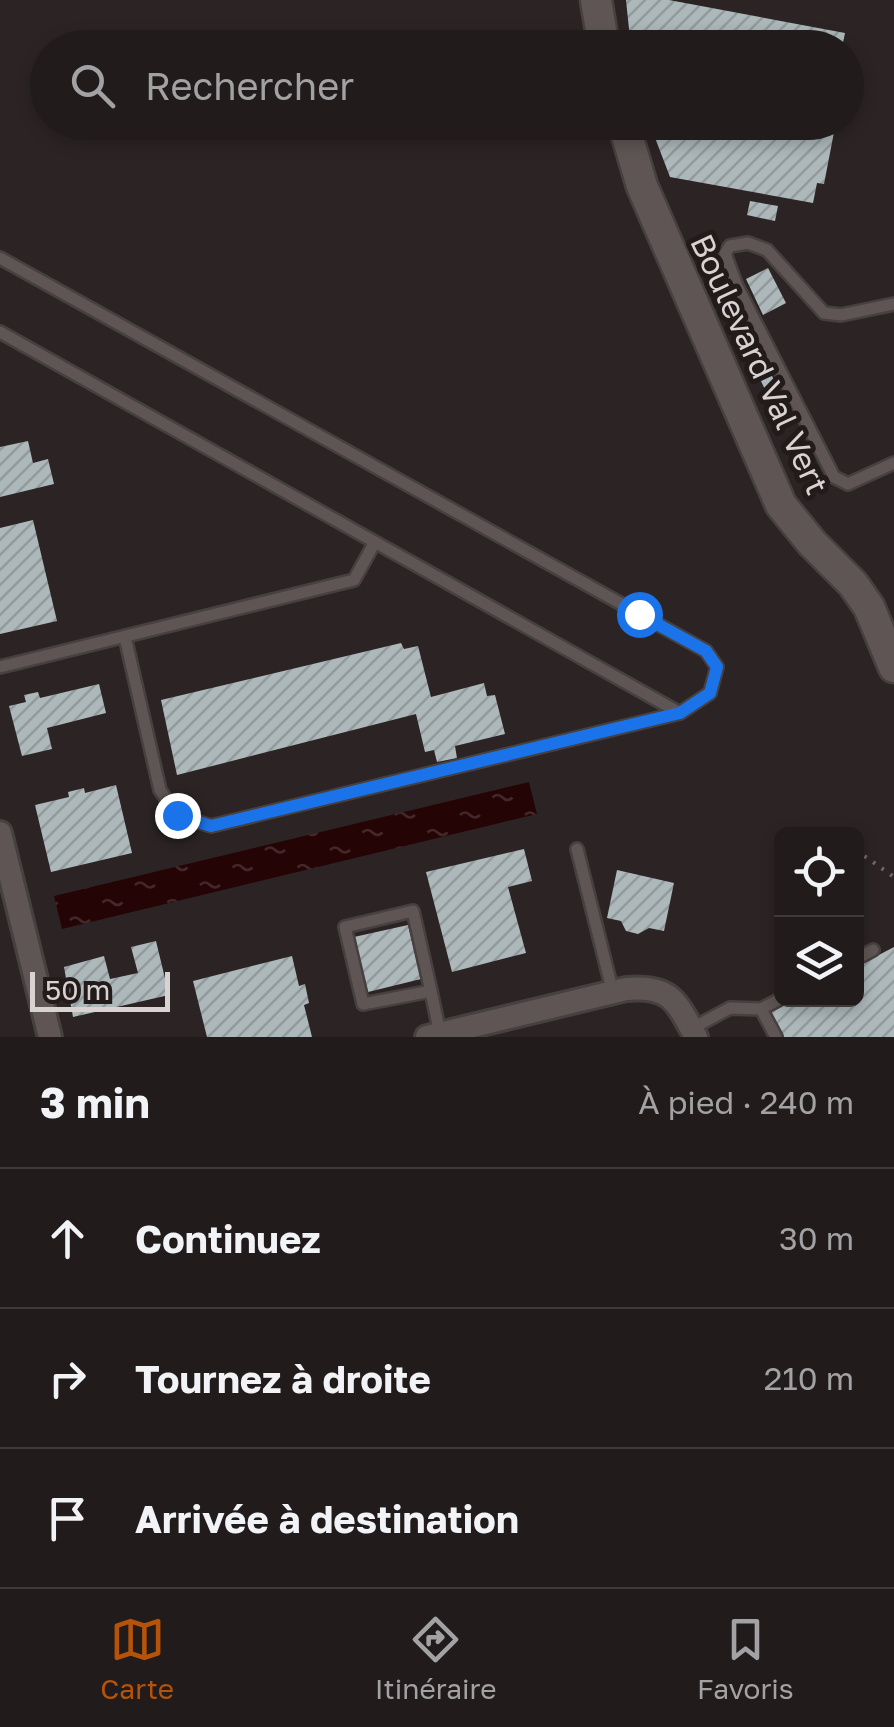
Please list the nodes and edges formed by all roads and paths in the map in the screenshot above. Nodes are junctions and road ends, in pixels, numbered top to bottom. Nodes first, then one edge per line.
1 (596, 0) edge
2 (601, 30) edge
3 (628, 140) edge
4 (0, 258) edge
5 (894, 304) edge
6 (0, 332) edge
7 (894, 463) edge
8 (375, 542) junction
9 (125, 637) junction
10 (0, 667) edge
11 (894, 668) edge
12 (680, 713) junction
13 (0, 833) edge
14 (577, 849) dead end
15 (864, 856) edge
16 (894, 877) edge
17 (873, 950) dead end
18 (864, 955) edge
19 (431, 991) junction
20 (613, 993) junction
21 (774, 1002) edge
22 (762, 1008) junction
23 (694, 1033) edge
24 (433, 1035) edge
25 (50, 1037) edge
26 (776, 1037) edge

1 - 2 street
3 - 11 street, Boulevard Val Vert
4 - 12 lane
5 - 7 lane
6 - 8 lane
8 - 9 lane
8 - 12 lane
9 - 10 lane
9 - 12 lane
13 - 25 street
14 - 20 lane
15 - 16 path
17 - 18 lane
19 - 19 lane
19 - 24 lane
20 - 23 street
20 - 24 street
21 - 22 lane
22 - 23 lane
22 - 26 lane

